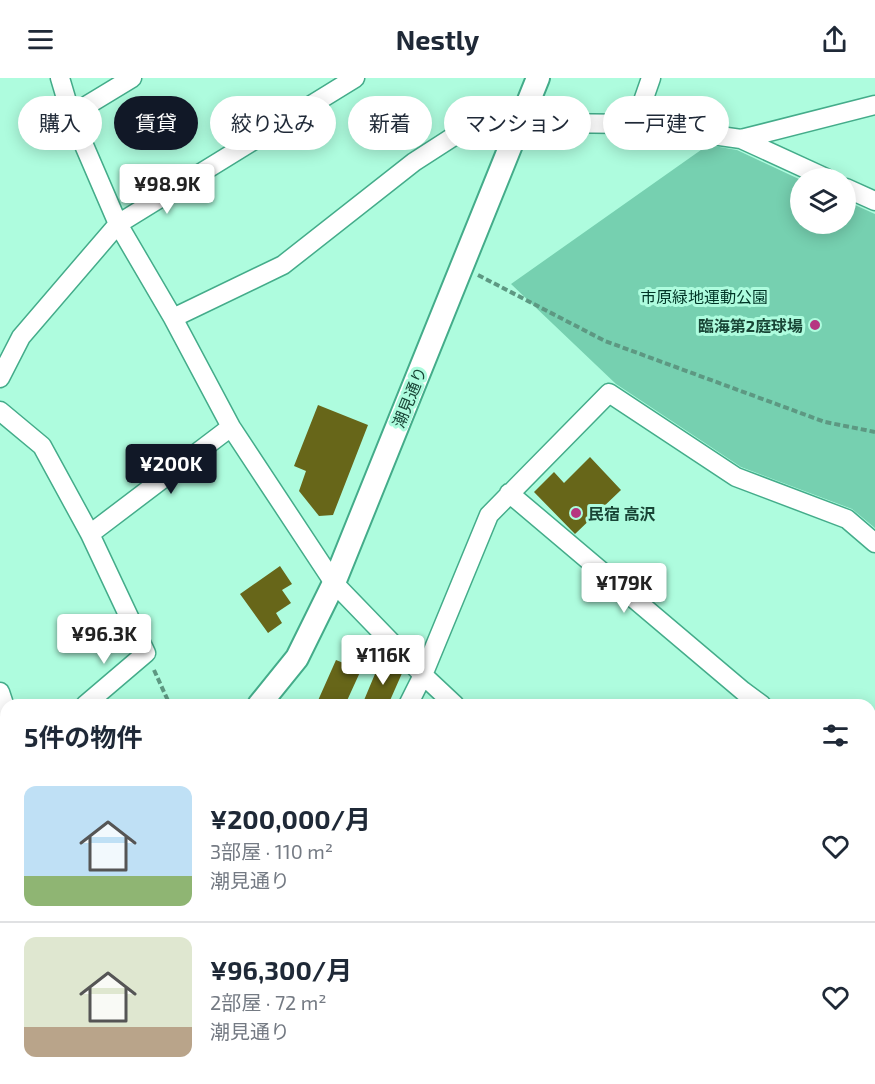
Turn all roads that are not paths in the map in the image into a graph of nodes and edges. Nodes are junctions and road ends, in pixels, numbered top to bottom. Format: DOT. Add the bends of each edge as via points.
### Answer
graph roads {
  1 [pos="60,78"];
  2 [pos="132,78"];
  3 [pos="355,78"];
  4 [pos="538,78"];
  5 [pos="651,78"];
  6 [pos="65,96"];
  7 [pos="102,96"];
  8 [pos="530,96"];
  9 [pos="645,96"];
  10 [pos="875,105"];
  11 [pos="729,137"];
  12 [pos="741,139"];
  13 [pos="444,143"];
  14 [pos="85,150"];
  15 [pos="508,150"];
  16 [pos="804,168"];
  17 [pos="856,192"];
  18 [pos="875,201"];
  19 [pos="118,224"];
  20 [pos="173,318"];
  21 [pos="0,378"];
  22 [pos="0,411"];
  23 [pos="231,427"];
  24 [pos="509,493"];
  25 [pos="90,534"];
  26 [pos="875,543"];
  27 [pos="334,583"];
  28 [pos="423,675"];
  29 [pos="738,698"];
  30 [pos="92,699"];
  31 [pos="264,699"];
  32 [pos="411,699"];
  33 [pos="449,699"];
  1 -- 6 [label="street"];
  2 -- 7 [label="street"];
  3 -- 19 [label="street"];
  4 -- 8 [label="street, 潮見通り"];
  5 -- 9 [label="street"];
  10 -- 12 [label="street"];
  11 -- 12 [label="street"];
  12 -- 16 [label="street"];
  13 -- 20 [label="street" via="283,265"];
  14 -- 19 [label="street"];
  15 -- 27 [label="street, 潮見通り"];
  17 -- 18 [label="street"];
  19 -- 20 [label="street"];
  19 -- 21 [label="street" via="21,338"];
  20 -- 23 [label="street"];
  22 -- 25 [label="street" via="42,446"];
  23 -- 25 [label="street"];
  23 -- 27 [label="street"];
  24 -- 26 [label="street" via="609,393 736,477 847,519"];
  24 -- 28 [label="street" via="489,515"];
  24 -- 29 [label="street"];
  25 -- 30 [label="street" via="146,653"];
  27 -- 28 [label="street"];
  27 -- 31 [label="street, 潮見通り" via="297,658"];
  28 -- 32 [label="street"];
  28 -- 33 [label="street"];
}
